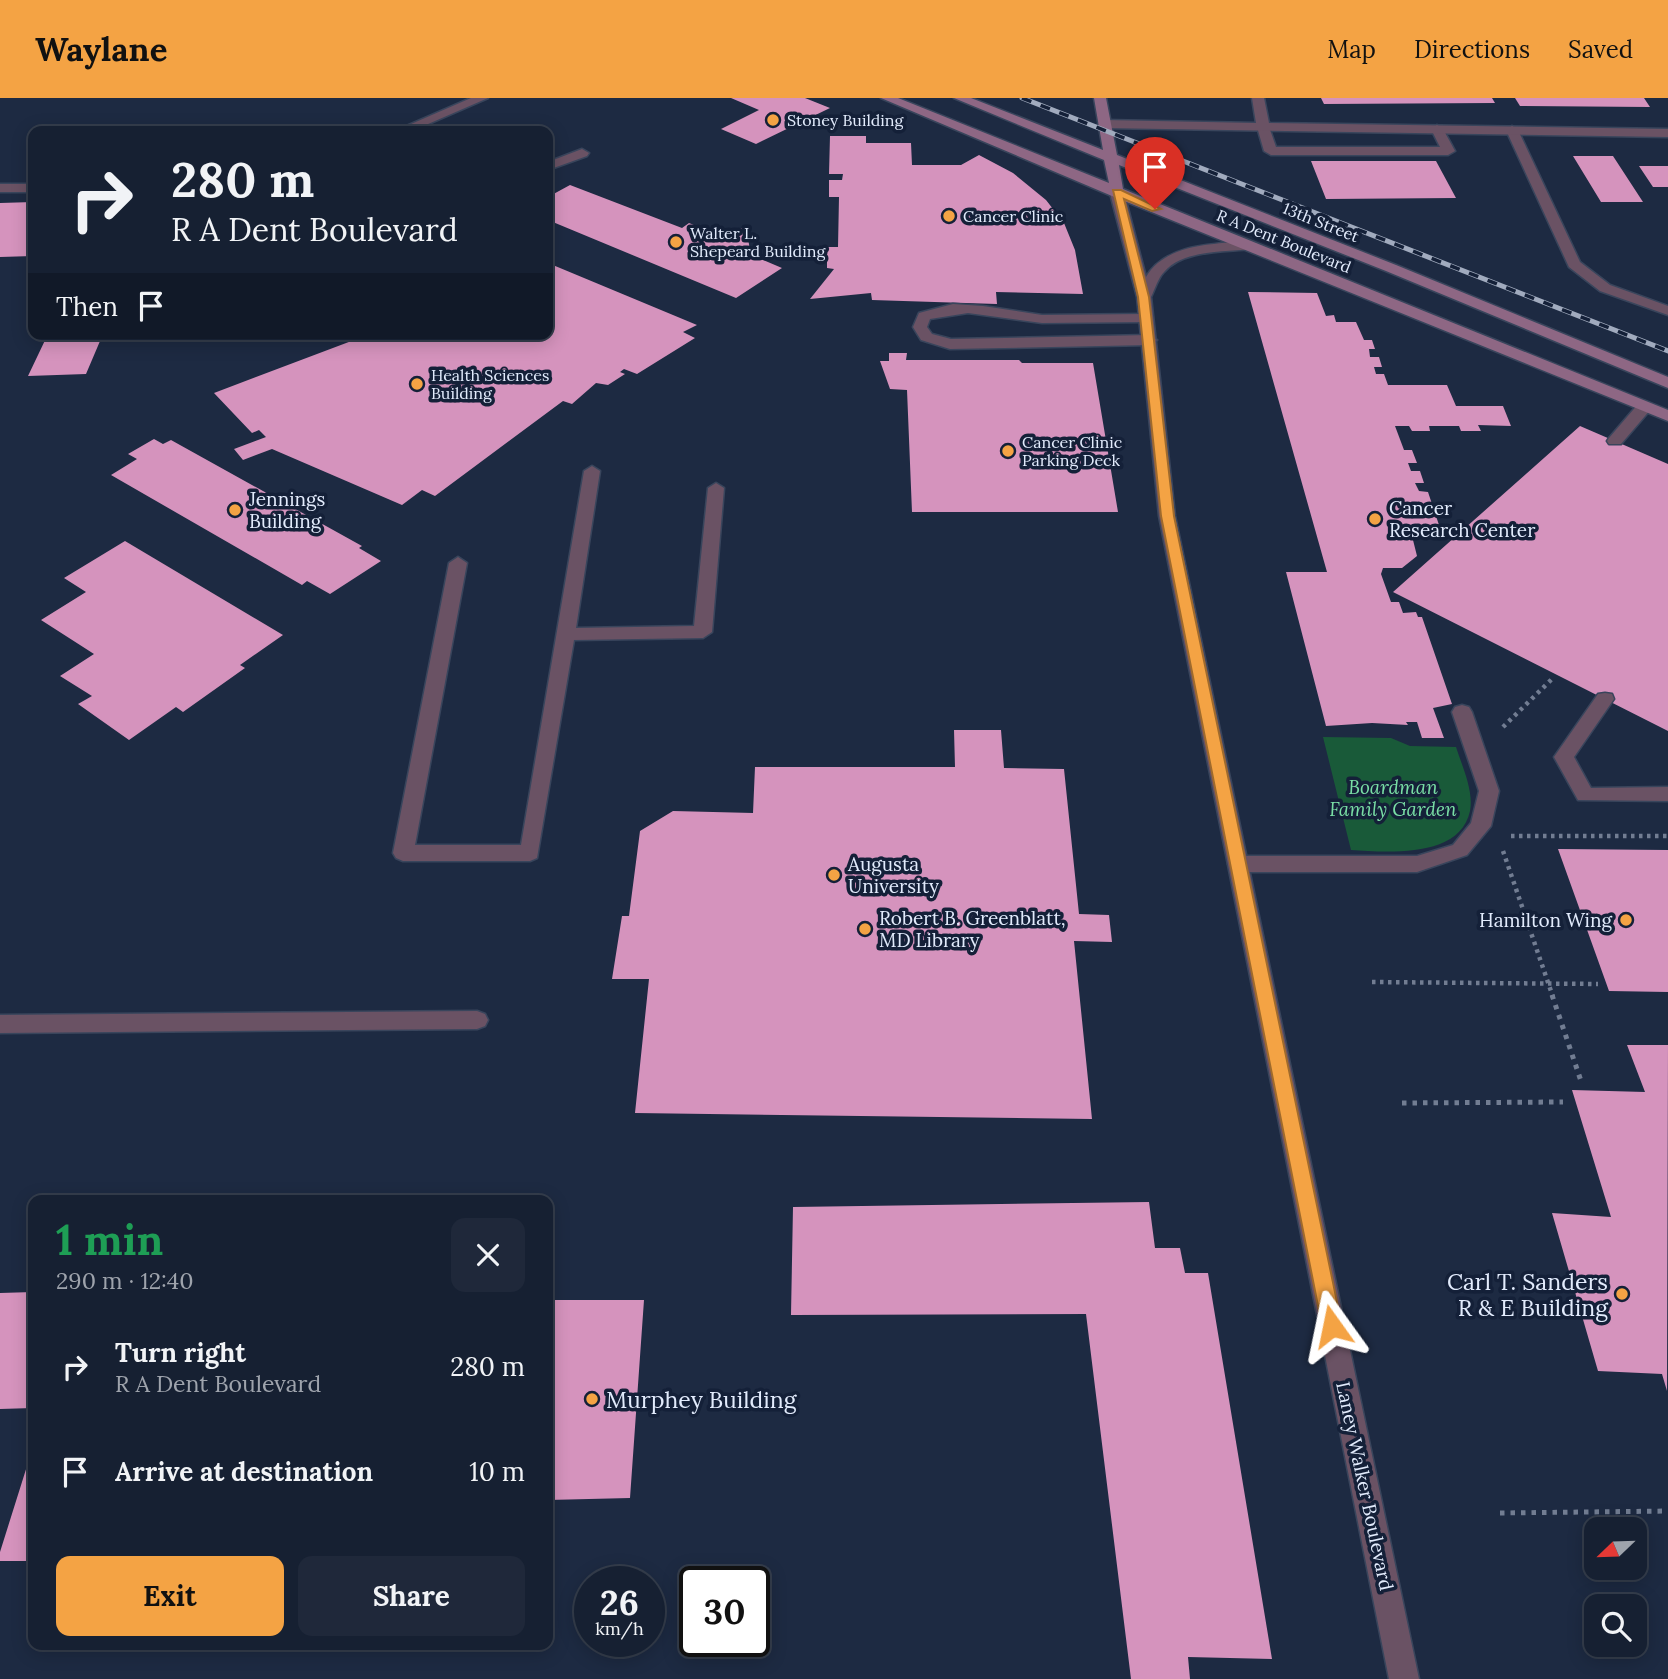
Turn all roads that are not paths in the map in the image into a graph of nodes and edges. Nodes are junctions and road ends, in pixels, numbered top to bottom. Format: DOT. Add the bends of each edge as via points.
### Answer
graph roads {
  1 [pos="482,98"];
  2 [pos="887,98"];
  3 [pos="960,98"];
  4 [pos="1100,98"];
  5 [pos="1258,98"];
  6 [pos="1104,124"];
  7 [pos="413,126"];
  8 [pos="1263,127"];
  9 [pos="1437,130"];
  10 [pos="1512,130"];
  11 [pos="1668,132"];
  12 [pos="582,153"];
  13 [pos="1111,159"];
  14 [pos="553,164"];
  15 [pos="0,188"];
  16 [pos="28,188"];
  17 [pos="1117,193"];
  18 [pos="1250,245"];
  19 [pos="1644,302"];
  20 [pos="1668,302"];
  21 [pos="1668,311"];
  22 [pos="1146,318"];
  23 [pos="1041,319"];
  24 [pos="1042,341"];
  25 [pos="1668,383"];
  26 [pos="1645,406"];
  27 [pos="1668,416"];
  28 [pos="1615,441"];
  29 [pos="592,471"];
  30 [pos="716,488"];
  31 [pos="458,563"];
  32 [pos="566,634"];
  33 [pos="1605,699"];
  34 [pos="1462,712"];
  35 [pos="1668,794"];
  36 [pos="1238,864"];
  37 [pos="477,1020"];
  38 [pos="0,1024"];
  39 [pos="1404,1679"];
  1 -- 7 [label="street"];
  2 -- 17 [label="main road, R A Dent Boulevard"];
  3 -- 13 [label="main road, 13th Street"];
  4 -- 6 [label="main road, Laney Walker Boulevard"];
  5 -- 8 [label="street"];
  6 -- 8 [label="street"];
  6 -- 13 [label="main road, Laney Walker Boulevard"];
  8 -- 9 [label="street"];
  8 -- 9 [label="street" via="1271,151 1448,151"];
  9 -- 10 [label="street"];
  10 -- 11 [label="street"];
  10 -- 19 [label="street" via="1574,264 1605,288"];
  12 -- 14 [label="street"];
  13 -- 17 [label="main road, Laney Walker Boulevard"];
  13 -- 25 [label="main road, 13th Street"];
  15 -- 16 [label="street"];
  17 -- 18 [label="main road, R A Dent Boulevard"];
  17 -- 22 [label="street, Laney Walker Boulevard"];
  18 -- 22 [label="street" via="1203,251 1159,268"];
  18 -- 26 [label="main road, R A Dent Boulevard"];
  19 -- 20 [label="street"];
  19 -- 21 [label="street"];
  22 -- 23 [label="street"];
  22 -- 24 [label="street"];
  22 -- 36 [label="street, Laney Walker Boulevard" via="1167,516"];
  23 -- 24 [label="street"];
  23 -- 24 [label="street" via="993,310 947,309 925,316 920,327 926,337 950,344"];
  26 -- 27 [label="main road, R A Dent Boulevard"];
  26 -- 28 [label="street"];
  29 -- 32 [label="street"];
  30 -- 32 [label="street" via="702,632"];
  31 -- 32 [label="street" via="403,853 530,853"];
  33 -- 35 [label="street" via="1564,757 1585,795"];
  34 -- 36 [label="street" via="1489,791 1481,826 1460,850 1417,864"];
  36 -- 39 [label="street, Laney Walker Boulevard"];
  37 -- 38 [label="street"];
}
